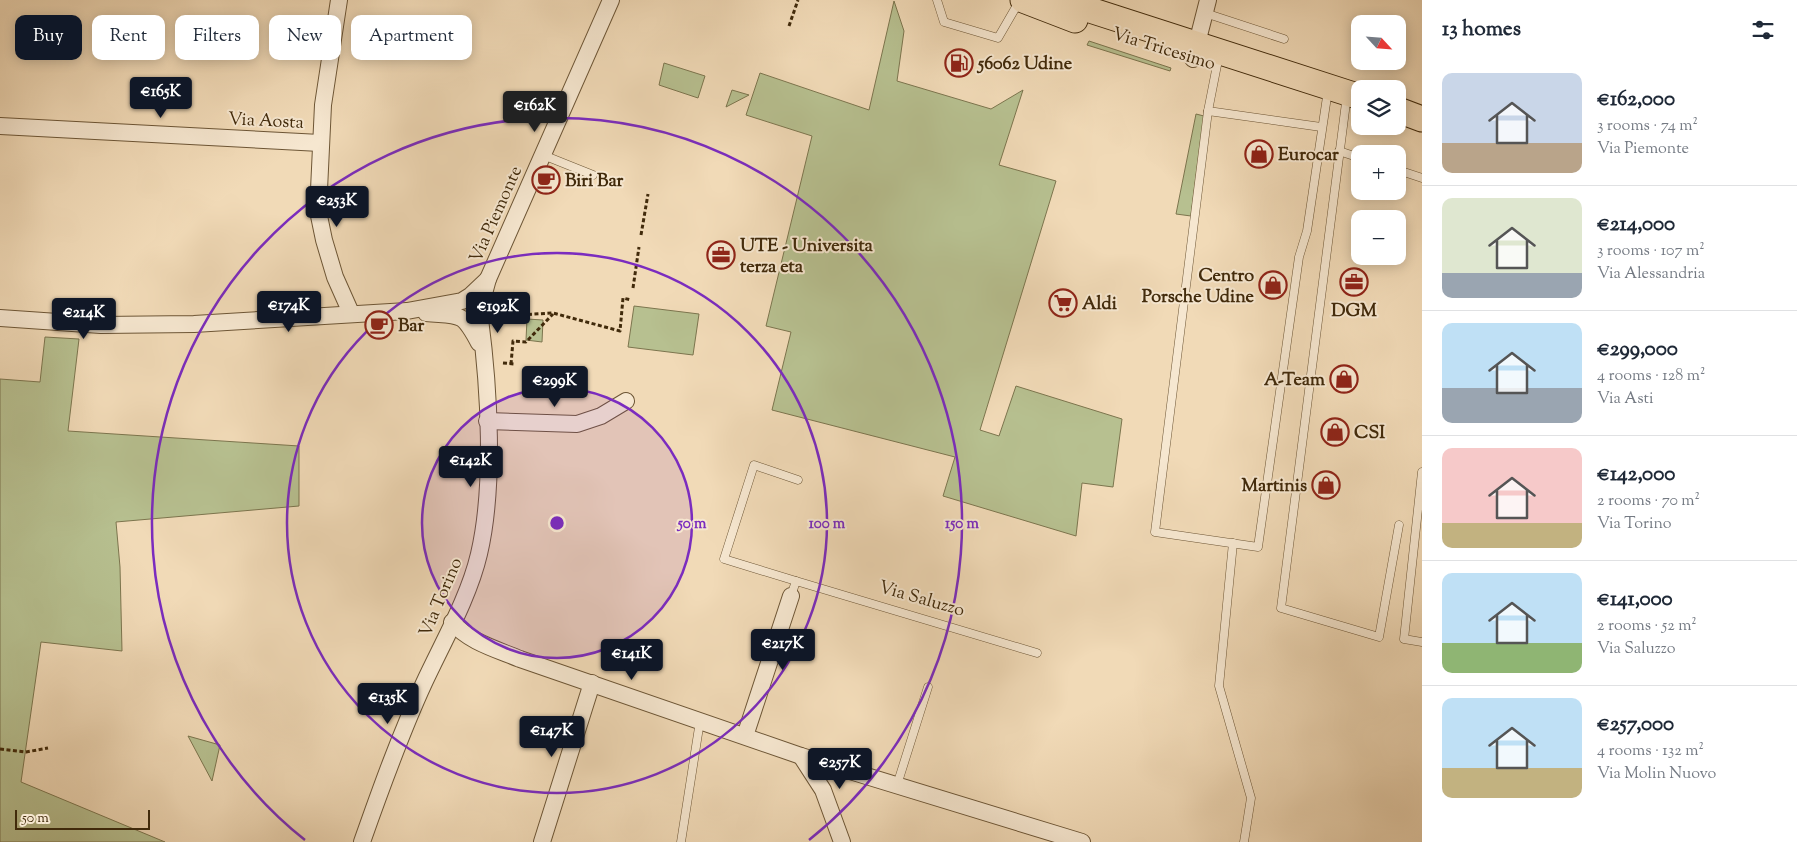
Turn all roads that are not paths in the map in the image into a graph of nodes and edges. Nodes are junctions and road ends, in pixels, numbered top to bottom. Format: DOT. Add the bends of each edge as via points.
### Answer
graph roads {
  1 [pos="339,0"];
  2 [pos="611,0"];
  3 [pos="938,0"];
  4 [pos="1021,0"];
  5 [pos="1059,0"];
  6 [pos="1206,7"];
  7 [pos="1284,39"];
  8 [pos="1195,51"];
  9 [pos="1219,58"];
  10 [pos="1336,89"];
  11 [pos="1208,111"];
  12 [pos="1406,113"];
  13 [pos="1422,118"];
  14 [pos="0,126"];
  15 [pos="1321,128"];
  16 [pos="320,143"];
  17 [pos="1339,151"];
  18 [pos="543,155"];
  19 [pos="1351,155"];
  20 [pos="1406,173"];
  21 [pos="593,175"];
  22 [pos="1422,178"];
  23 [pos="470,309"];
  24 [pos="351,313"];
  25 [pos="0,318"];
  26 [pos="626,401"];
  27 [pos="487,422"];
  28 [pos="1422,472"];
  29 [pos="798,480"];
  30 [pos="1421,484"];
  31 [pos="1399,525"];
  32 [pos="1233,544"];
  33 [pos="794,589"];
  34 [pos="452,622"];
  35 [pos="1422,642"];
  36 [pos="1037,652"];
  37 [pos="592,683"];
  38 [pos="928,687"];
  39 [pos="700,721"];
  40 [pos="745,736"];
  41 [pos="801,756"];
  42 [pos="897,785"];
  43 [pos="362,842"];
  44 [pos="542,842"];
  45 [pos="681,842"];
  46 [pos="842,842"];
  47 [pos="1082,842"];
  48 [pos="1244,842"];
  1 -- 16 [label="street"];
  2 -- 18 [label="street, Via Piemonte"];
  3 -- 4 [label="lane" via="944,22 998,38"];
  4 -- 8 [label="main road, Via Tricesimo" via="1050,12"];
  5 -- 8 [label="main road, Via Tricesimo"];
  6 -- 7 [label="lane"];
  6 -- 8 [label="street"];
  8 -- 9 [label="main road, Via Tricesimo"];
  9 -- 10 [label="main road, Via Tricesimo"];
  9 -- 11 [label="lane"];
  10 -- 15 [label="lane"];
  10 -- 17 [label="lane"];
  11 -- 15 [label="lane"];
  11 -- 32 [label="lane" via="1155,532"];
  12 -- 13 [label="main road"];
  14 -- 16 [label="street, Via Aosta"];
  15 -- 32 [label="lane" via="1307,231 1299,257 1258,547"];
  16 -- 24 [label="street" via="318,211 335,277"];
  17 -- 19 [label="lane"];
  17 -- 31 [label="lane" via="1280,608 1379,638"];
  18 -- 21 [label="lane"];
  18 -- 23 [label="street, Via Piemonte" via="488,279"];
  20 -- 22 [label="lane"];
  23 -- 24 [label="street"];
  23 -- 27 [label="street, Via Torino" via="484,354"];
  24 -- 25 [label="street" via="141,326"];
  26 -- 27 [label="street" via="601,416 577,424"];
  27 -- 34 [label="street, Via Torino" via="487,495 480,552"];
  28 -- 30 [label="lane"];
  29 -- 33 [label="lane, Via Saluzzo" via="754,465 724,559"];
  30 -- 35 [label="lane" via="1404,639"];
  32 -- 48 [label="lane" via="1220,686 1251,798"];
  33 -- 36 [label="lane, Via Saluzzo"];
  33 -- 40 [label="street"];
  34 -- 37 [label="street" via="461,632 484,645"];
  34 -- 43 [label="street, Via Torino" via="404,726"];
  37 -- 39 [label="street"];
  37 -- 44 [label="street"];
  38 -- 42 [label="lane"];
  39 -- 40 [label="street"];
  39 -- 45 [label="lane"];
  40 -- 41 [label="street"];
  41 -- 42 [label="street"];
  41 -- 46 [label="street" via="823,790"];
  42 -- 47 [label="street"];
}
